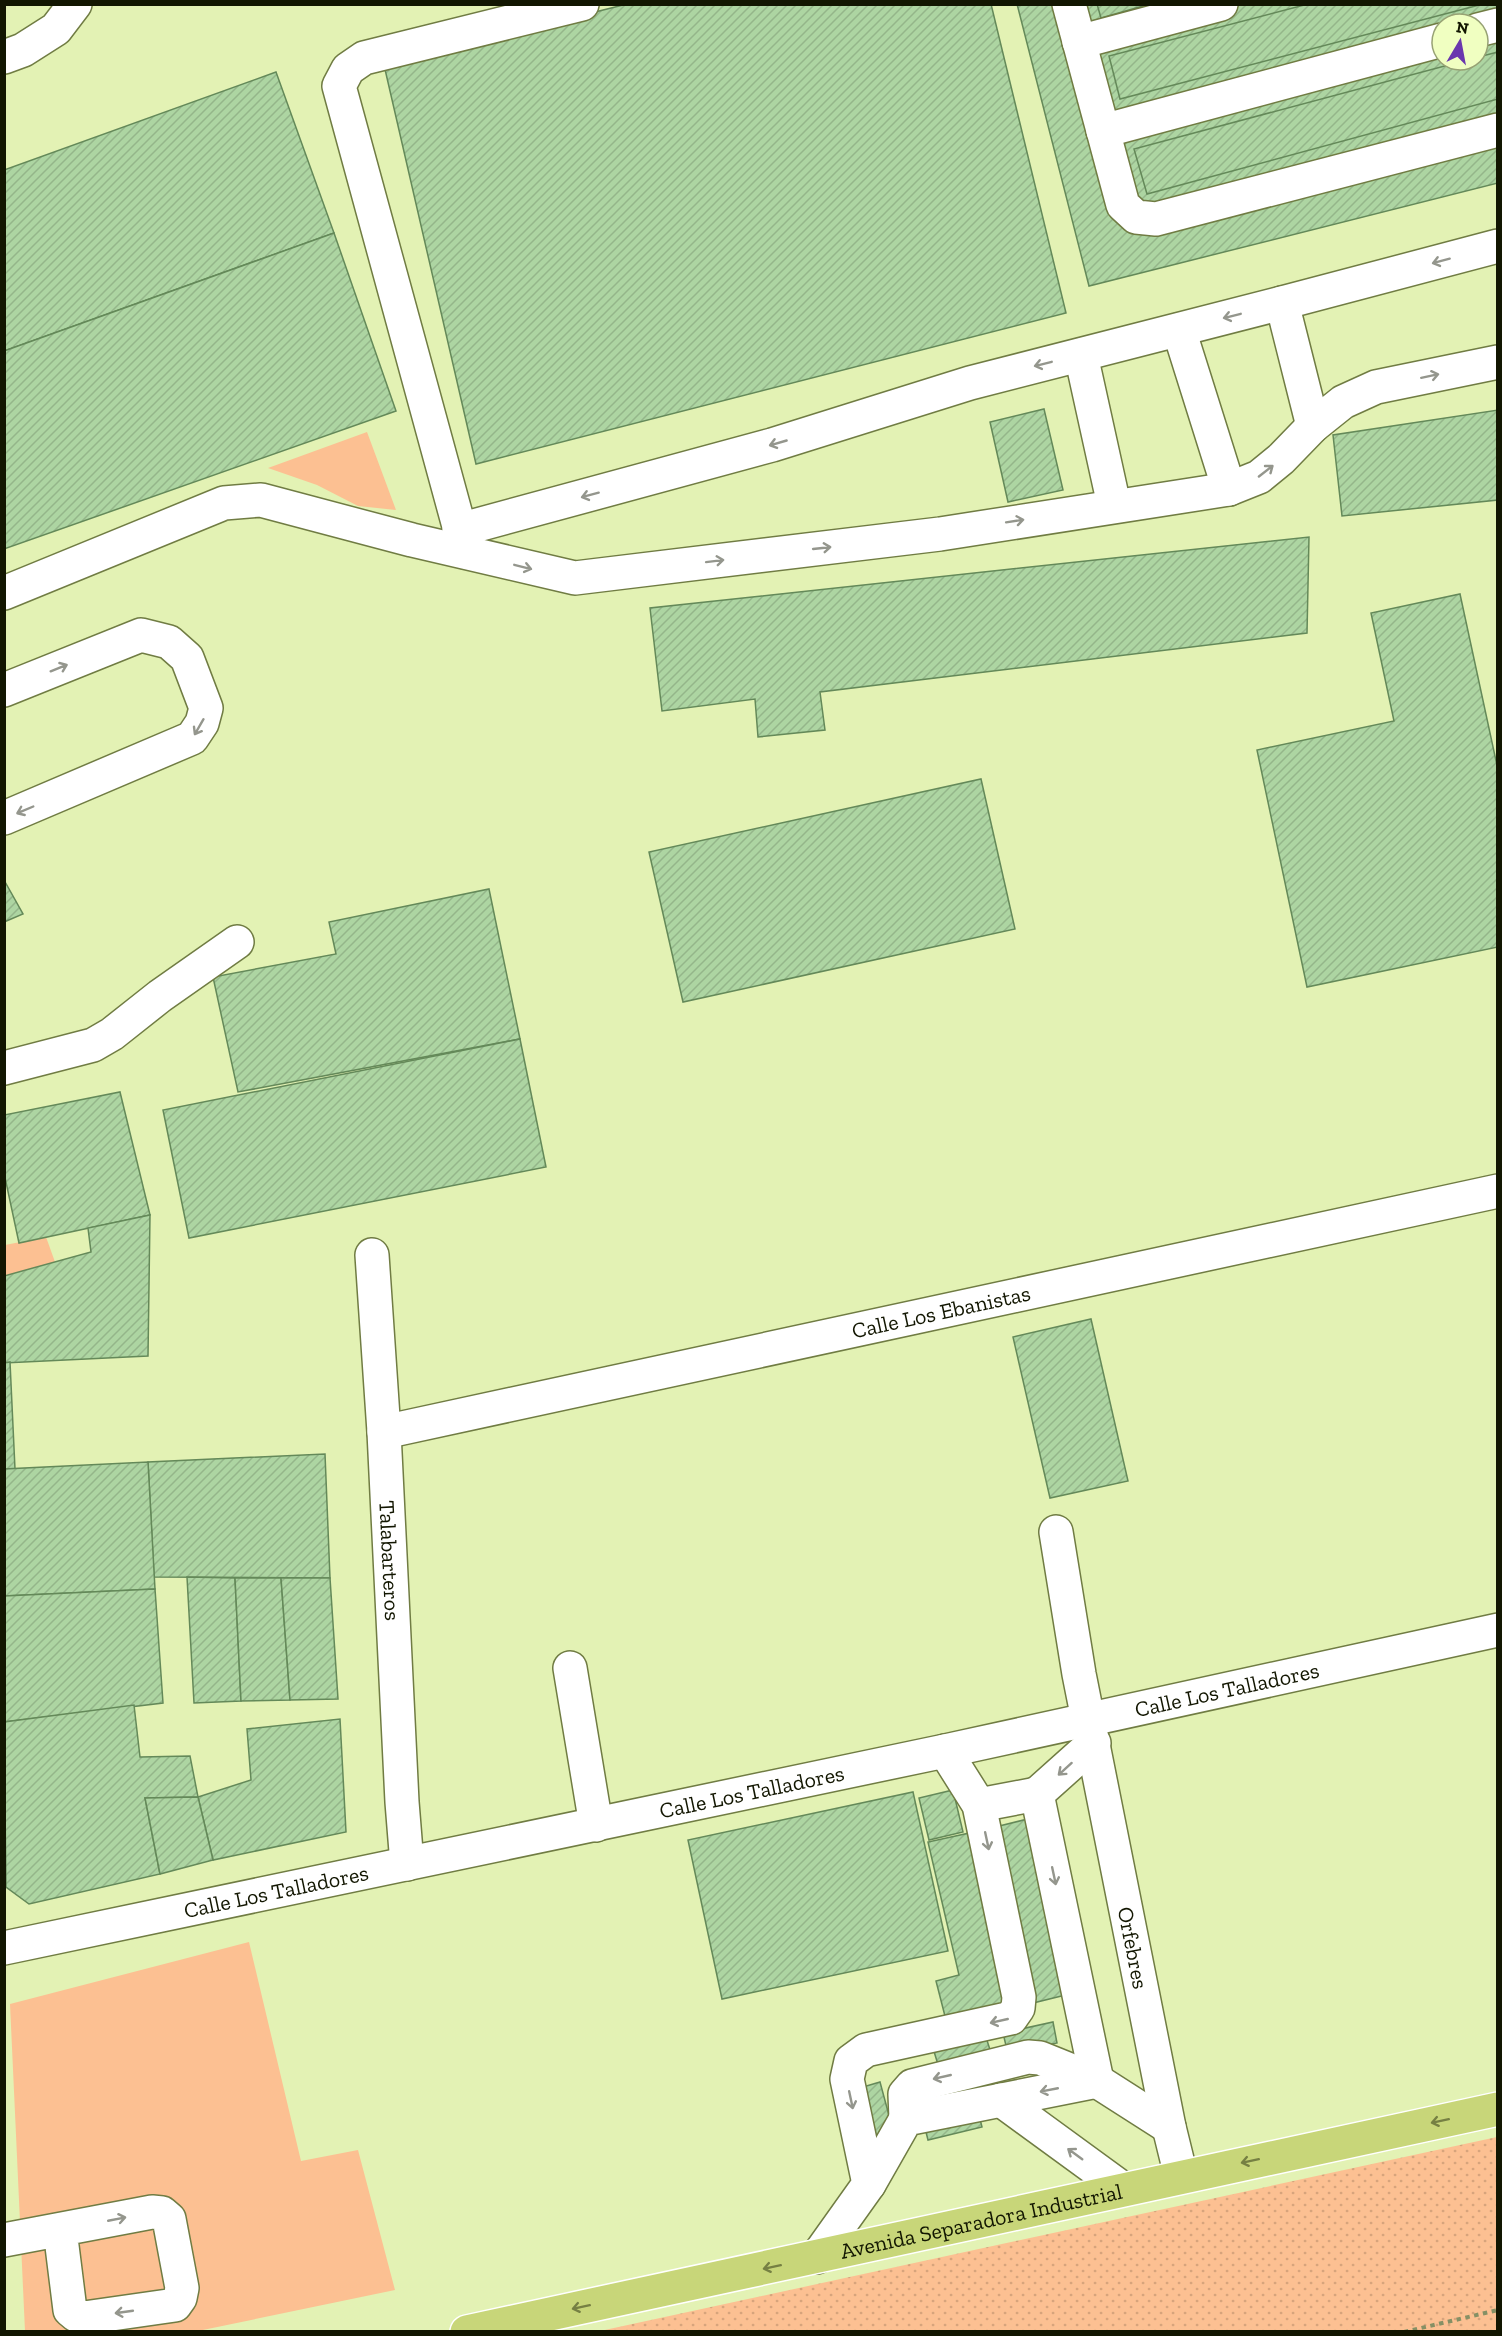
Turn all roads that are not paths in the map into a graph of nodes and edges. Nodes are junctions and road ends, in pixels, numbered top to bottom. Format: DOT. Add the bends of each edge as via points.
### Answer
graph roads {
  1 [pos="75,4"];
  2 [pos="582,4"];
  3 [pos="1070,4"];
  4 [pos="1221,4"];
  5 [pos="1079,42"];
  6 [pos="1430,43"];
  7 [pos="4,57"];
  8 [pos="1497,130"];
  9 [pos="1103,131"];
  10 [pos="1497,246"];
  11 [pos="1282,303"];
  12 [pos="1179,330"];
  13 [pos="1080,355"];
  14 [pos="1497,362"];
  15 [pos="1312,426"];
  16 [pos="1229,489"];
  17 [pos="1114,505"];
  18 [pos="462,541"];
  19 [pos="4,593"];
  20 [pos="4,690"];
  21 [pos="4,818"];
  22 [pos="237,942"];
  23 [pos="4,1068"];
  24 [pos="1497,1191"];
  25 [pos="372,1256"];
  26 [pos="384,1432"];
  27 [pos="1056,1532"];
  28 [pos="1497,1630"];
  29 [pos="570,1668"];
  30 [pos="1091,1731"];
  31 [pos="945,1751"];
  32 [pos="1037,1794"];
  33 [pos="979,1805"];
  34 [pos="596,1825"];
  35 [pos="407,1864"];
  36 [pos="4,1948"];
  37 [pos="1097,2081"];
  38 [pos="1001,2100"];
  39 [pos="1497,2109"];
  40 [pos="906,2119"];
  41 [pos="1169,2127"];
  42 [pos="1181,2176"];
  43 [pos="869,2184"];
  44 [pos="1122,2189"];
  45 [pos="60,2230"];
  46 [pos="4,2240"];
  47 [pos="817,2257"];
  48 [pos="467,2331"];
  1 -- 7 [label="street" via="56,29"];
  2 -- 18 [label="street" via="364,58 348,69 339,87"];
  3 -- 5 [label="street"];
  4 -- 5 [label="street"];
  5 -- 9 [label="street"];
  6 -- 9 [label="street"];
  8 -- 9 [label="street" via="1156,219 1136,217 1123,205"];
  10 -- 11 [label="street, one-way"];
  11 -- 12 [label="street, one-way"];
  11 -- 15 [label="street"];
  12 -- 13 [label="street"];
  12 -- 16 [label="street"];
  13 -- 17 [label="street"];
  13 -- 18 [label="street, one-way" via="970,383"];
  15 -- 14 [label="street, one-way" via="1343,402 1376,387"];
  16 -- 15 [label="street, one-way" via="1259,477"];
  16 -- 17 [label="street"];
  18 -- 17 [label="street, one-way" via="558,575 584,578 939,534"];
  18 -- 19 [label="street" via="261,500 224,504"];
  20 -- 21 [label="street, one-way" via="141,635 169,642 187,658 206,708 192,738"];
  22 -- 23 [label="street" via="93,1045"];
  24 -- 26 [label="street, Calle Los Ebanistas"];
  25 -- 26 [label="street, Talabarteros"];
  26 -- 35 [label="street, Talabarteros"];
  27 -- 30 [label="street, Orfebres"];
  28 -- 30 [label="street, Calle Los Talladores"];
  29 -- 34 [label="street"];
  30 -- 31 [label="street, Calle Los Talladores"];
  30 -- 32 [label="street, one-way"];
  30 -- 41 [label="street, Orfebres"];
  31 -- 33 [label="street"];
  31 -- 34 [label="street, Calle Los Talladores"];
  32 -- 33 [label="street"];
  32 -- 37 [label="street, one-way"];
  33 -- 43 [label="street, one-way" via="1019,1996 1018,2008 1011,2018 866,2050 851,2061 847,2079"];
  34 -- 35 [label="street, Calle Los Talladores"];
  35 -- 36 [label="street, Calle Los Talladores"];
  37 -- 38 [label="street, one-way"];
  37 -- 40 [label="street, one-way" via="1050,2061 1028,2057 912,2086 905,2094"];
  37 -- 41 [label="street"];
  38 -- 40 [label="street"];
  44 -- 38 [label="street, one-way"];
  39 -- 42 [label="main road, Avenida Separadora Industrial, one-way"];
  40 -- 43 [label="street"];
  41 -- 42 [label="street, Orfebres"];
  42 -- 44 [label="main road, Avenida Separadora Industrial"];
  43 -- 47 [label="street"];
  44 -- 47 [label="main road, Avenida Separadora Industrial"];
  45 -- 46 [label="street"];
  47 -- 48 [label="main road, Avenida Separadora Industrial, one-way"];
}
